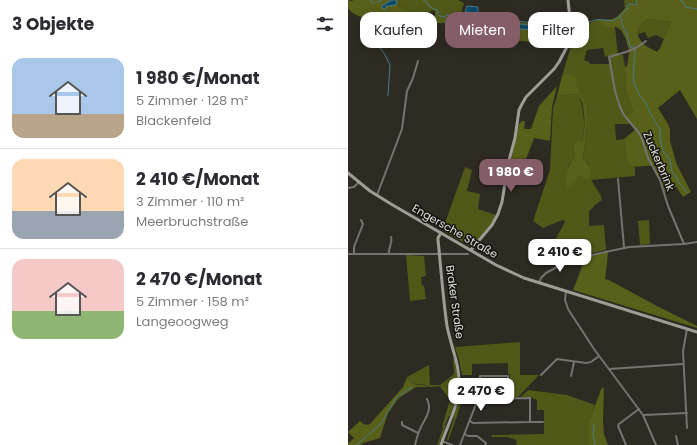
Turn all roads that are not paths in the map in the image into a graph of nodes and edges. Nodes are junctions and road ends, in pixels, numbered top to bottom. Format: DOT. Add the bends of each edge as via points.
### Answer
graph roads {
  1 [pos="568,0"];
  2 [pos="646,41"];
  3 [pos="418,61"];
  4 [pos="348,173"];
  5 [pos="618,179"];
  6 [pos="359,182"];
  7 [pos="348,188"];
  8 [pos="377,195"];
  9 [pos="362,220"];
  10 [pos="441,233"];
  11 [pos="391,237"];
  12 [pos="697,242"];
  13 [pos="684,244"];
  14 [pos="624,248"];
  15 [pos="471,250"];
  16 [pos="348,254"];
  17 [pos="354,254"];
  18 [pos="389,254"];
  19 [pos="440,254"];
  20 [pos="468,254"];
  21 [pos="539,282"];
  22 [pos="566,291"];
  23 [pos="687,329"];
  24 [pos="697,332"];
  25 [pos="599,356"];
  26 [pos="574,362"];
  27 [pos="684,364"];
  28 [pos="609,369"];
  29 [pos="541,375"];
  30 [pos="571,376"];
  31 [pos="478,398"];
  32 [pos="427,399"];
  33 [pos="509,399"];
  34 [pos="639,409"];
  35 [pos="686,413"];
  36 [pos="644,415"];
  37 [pos="402,422"];
  38 [pos="470,422"];
  39 [pos="530,422"];
  40 [pos="543,422"];
  41 [pos="687,428"];
  42 [pos="418,433"];
  43 [pos="465,434"];
  44 [pos="676,436"];
  45 [pos="441,443"];
  46 [pos="415,445"];
  47 [pos="452,445"];
  48 [pos="460,445"];
  49 [pos="485,445"];
  50 [pos="626,445"];
  51 [pos="656,445"];
  52 [pos="678,445"];
  1 -- 15 [label="main road" via="570,41 554,69 522,104 496,220"];
  2 -- 13 [label="street, Zuckerbrink" via="636,48 609,58 615,91 622,112 639,133"];
  3 -- 8 [label="street" via="407,91 402,129"];
  4 -- 6 [label="main road, Engersche Straße"];
  5 -- 14 [label="street"];
  6 -- 7 [label="street"];
  6 -- 8 [label="main road, Engersche Straße"];
  8 -- 10 [label="main road, Engersche Straße"];
  9 -- 17 [label="street"];
  10 -- 15 [label="main road, Engersche Straße"];
  10 -- 19 [label="main road, Braker Straße" via="438,239"];
  11 -- 18 [label="street"];
  12 -- 13 [label="street"];
  13 -- 14 [label="street"];
  14 -- 21 [label="street" via="576,258 546,273"];
  15 -- 21 [label="main road, Engersche Straße" via="509,272"];
  16 -- 17 [label="street"];
  17 -- 18 [label="street"];
  18 -- 19 [label="street"];
  19 -- 20 [label="street, Braker Straße"];
  19 -- 45 [label="main road, Braker Straße" via="448,328 459,379 456,404"];
  21 -- 22 [label="main road, Engersche Straße"];
  22 -- 23 [label="main road, Engersche Straße"];
  22 -- 25 [label="street" via="567,306"];
  23 -- 24 [label="main road, Engersche Straße"];
  23 -- 27 [label="street" via="683,351"];
  25 -- 26 [label="street" via="586,364"];
  25 -- 28 [label="street"];
  26 -- 29 [label="street" via="557,359"];
  26 -- 30 [label="street"];
  27 -- 28 [label="street"];
  27 -- 35 [label="street"];
  28 -- 34 [label="street"];
  31 -- 33 [label="street"];
  31 -- 33 [label="street" via="480,376 507,375"];
  31 -- 38 [label="street"];
  32 -- 42 [label="street" via="429,412"];
  33 -- 39 [label="street" via="530,398"];
  34 -- 36 [label="street"];
  34 -- 50 [label="street" via="619,424"];
  35 -- 36 [label="street"];
  35 -- 41 [label="street"];
  36 -- 51 [label="street"];
  37 -- 42 [label="street" via="402,425"];
  38 -- 39 [label="street"];
  38 -- 43 [label="street"];
  39 -- 40 [label="street"];
  42 -- 46 [label="street"];
  43 -- 48 [label="street"];
  43 -- 49 [label="street" via="477,436 486,443"];
  44 -- 52 [label="street"];
  45 -- 47 [label="street"];
}
